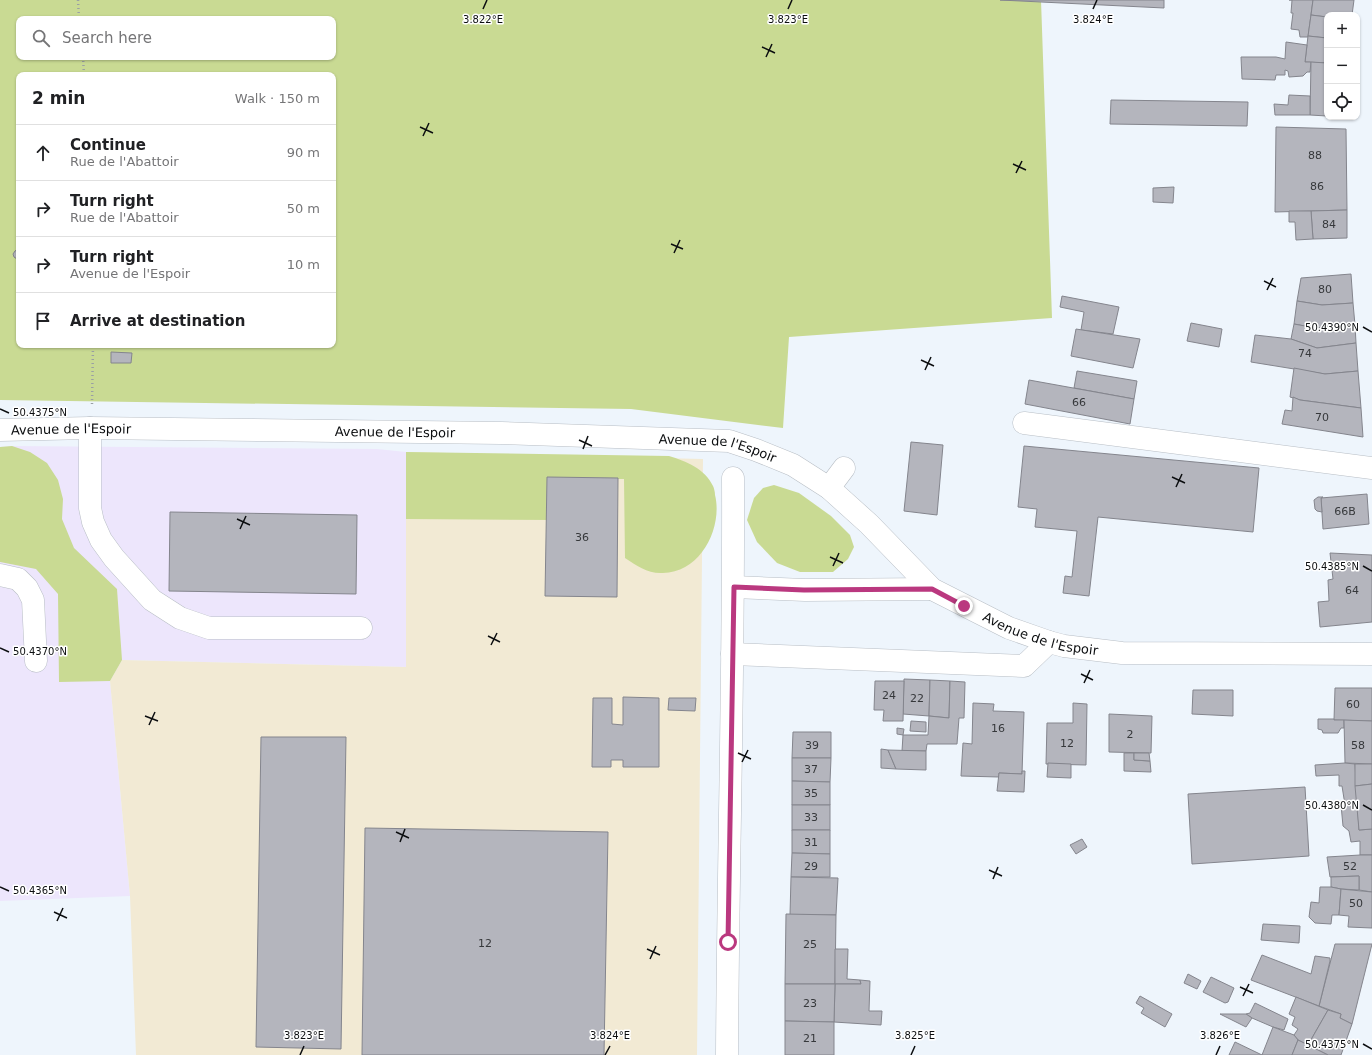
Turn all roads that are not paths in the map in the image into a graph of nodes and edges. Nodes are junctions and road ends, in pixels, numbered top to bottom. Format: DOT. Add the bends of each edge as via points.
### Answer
graph roads {
  1 [pos="1024,423"];
  2 [pos="90,428"];
  3 [pos="0,430"];
  4 [pos="844,468"];
  5 [pos="1372,468"];
  6 [pos="733,478"];
  7 [pos="829,488"];
  8 [pos="0,575"];
  9 [pos="734,587"];
  10 [pos="932,589"];
  11 [pos="361,628"];
  12 [pos="1049,642"];
  13 [pos="732,654"];
  14 [pos="1372,654"];
  15 [pos="36,661"];
  16 [pos="727,1055"];
  1 -- 5 [label="street"];
  2 -- 3 [label="street, Avenue de l'Espoir"];
  2 -- 7 [label="street, Avenue de l'Espoir" via="501,433 728,441 793,465"];
  2 -- 11 [label="street" via="90,508 93,522 101,540 114,558 152,600 180,618 209,628"];
  4 -- 7 [label="street"];
  6 -- 9 [label="street"];
  7 -- 10 [label="street, Avenue de l'Espoir" via="869,524"];
  8 -- 15 [label="street" via="18,579 27,588 33,600"];
  9 -- 10 [label="street" via="804,590"];
  9 -- 13 [label="street"];
  10 -- 12 [label="street, Avenue de l'Espoir" via="1009,628"];
  12 -- 13 [label="street" via="1024,666"];
  12 -- 14 [label="street, Avenue de l'Espoir" via="1122,653"];
  13 -- 16 [label="street"];
}
